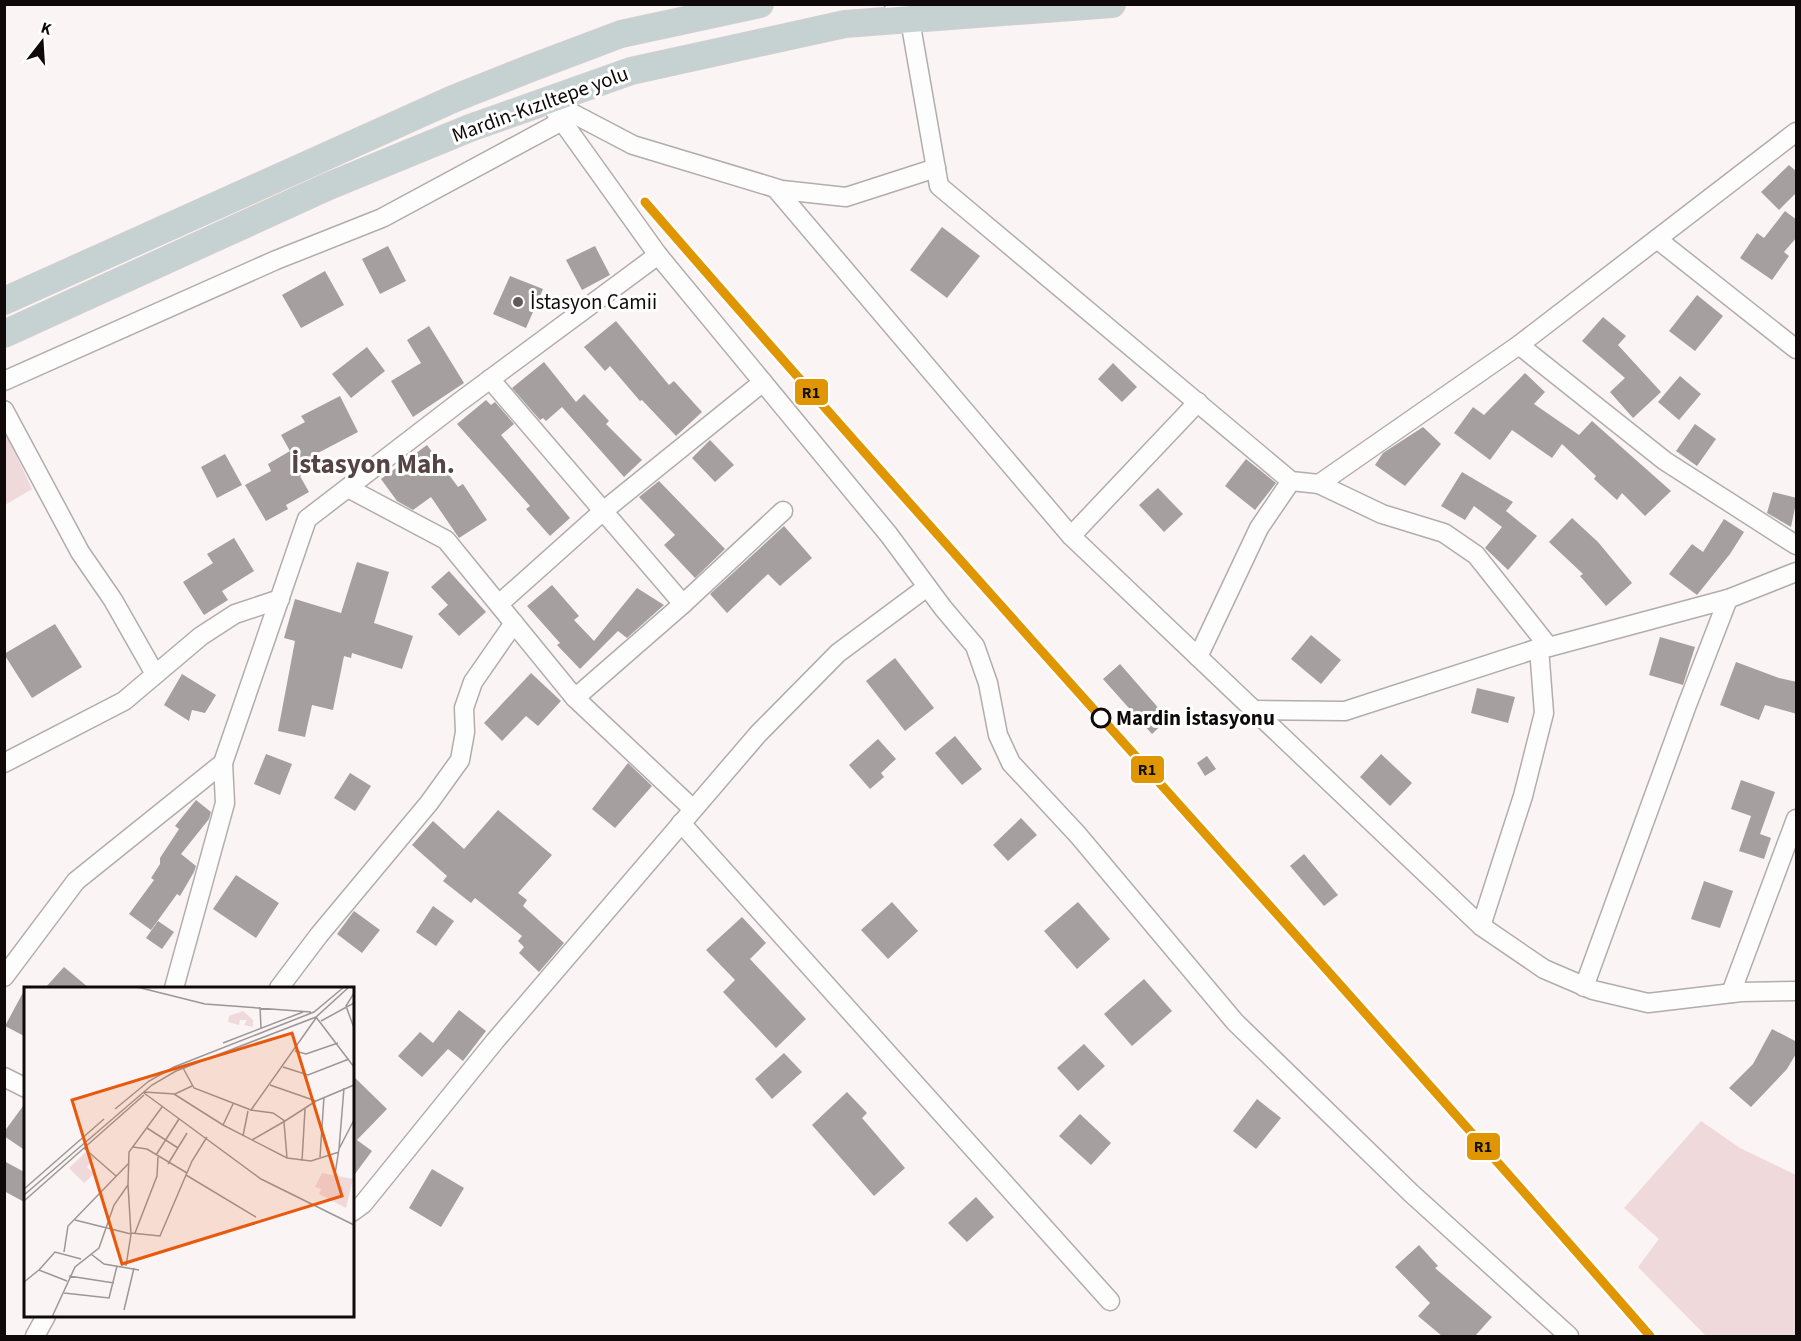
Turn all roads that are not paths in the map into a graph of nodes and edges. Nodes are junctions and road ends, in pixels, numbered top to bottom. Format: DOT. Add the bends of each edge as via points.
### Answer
graph roads {
  1 [pos="760,4"];
  2 [pos="1112,4"];
  3 [pos="902,12"];
  4 [pos="547,100"];
  5 [pos="562,121"];
  6 [pos="1792,142"];
  7 [pos="936,168"];
  8 [pos="776,189"];
  9 [pos="1657,239"];
  10 [pos="658,255"];
  11 [pos="4,301"];
  12 [pos="4,334"];
  13 [pos="1519,345"];
  14 [pos="1797,349"];
  15 [pos="490,379"];
  16 [pos="4,381"];
  17 [pos="763,382"];
  18 [pos="1198,402"];
  19 [pos="4,410"];
  20 [pos="1292,481"];
  21 [pos="1319,484"];
  22 [pos="348,488"];
  23 [pos="783,511"];
  24 [pos="602,512"];
  25 [pos="1071,536"];
  26 [pos="1797,545"];
  27 [pos="1797,572"];
  28 [pos="927,586"];
  29 [pos="1728,598"];
  30 [pos="280,600"];
  31 [pos="499,604"];
  32 [pos="683,604"];
  33 [pos="514,623"];
  34 [pos="1544,647"];
  35 [pos="1198,657"];
  36 [pos="155,674"];
  37 [pos="575,698"];
  38 [pos="1253,710"];
  39 [pos="4,763"];
  40 [pos="223,763"];
  41 [pos="693,808"];
  42 [pos="1797,819"];
  43 [pos="681,823"];
  44 [pos="1481,926"];
  45 [pos="4,977"];
  46 [pos="174,987"];
  47 [pos="280,987"];
  48 [pos="1584,987"];
  49 [pos="1797,991"];
  50 [pos="1731,993"];
  51 [pos="4,1077"];
  52 [pos="24,1087"];
  53 [pos="354,1211"];
  54 [pos="1110,1301"];
  55 [pos="45,1317"];
  56 [pos="35,1336"];
  57 [pos="1569,1336"];
  1 -- 11 [label="highway, Mardin-Kızıltepe yolu" via="621,34 531,68 453,99"];
  2 -- 3 [label="highway, Mardin-Kızıltepe yolu"];
  3 -- 4 [label="highway, Mardin-Kızıltepe yolu" via="631,71"];
  3 -- 7 [label="street"];
  4 -- 5 [label="street"];
  4 -- 8 [label="street" via="633,145"];
  4 -- 12 [label="highway, Mardin-Kızıltepe yolu" via="328,186"];
  5 -- 10 [label="street"];
  5 -- 16 [label="street" via="382,218 276,260"];
  6 -- 9 [label="street"];
  7 -- 8 [label="street" via="846,197"];
  7 -- 18 [label="street" via="939,186"];
  8 -- 25 [label="street"];
  9 -- 13 [label="street"];
  9 -- 14 [label="street"];
  10 -- 15 [label="street"];
  10 -- 17 [label="street"];
  13 -- 21 [label="street"];
  13 -- 26 [label="street" via="1665,461"];
  15 -- 22 [label="street"];
  15 -- 24 [label="street"];
  17 -- 24 [label="street"];
  17 -- 28 [label="street"];
  18 -- 20 [label="street"];
  18 -- 25 [label="street"];
  19 -- 36 [label="street" via="80,552"];
  20 -- 21 [label="street"];
  20 -- 35 [label="street" via="1259,528"];
  21 -- 34 [label="street" via="1382,514 1444,533 1476,555"];
  22 -- 30 [label="street" via="307,519"];
  22 -- 31 [label="street" via="446,540"];
  23 -- 32 [label="street"];
  24 -- 31 [label="street"];
  24 -- 32 [label="street"];
  25 -- 35 [label="street"];
  27 -- 29 [label="street"];
  28 -- 41 [label="street" via="838,653 758,734"];
  28 -- 57 [label="street" via="975,646 988,683 998,735 1011,763 1078,835 1234,1022 1411,1193"];
  29 -- 34 [label="street"];
  29 -- 48 [label="street"];
  30 -- 36 [label="street" via="236,614 201,636"];
  30 -- 40 [label="street"];
  31 -- 33 [label="street"];
  32 -- 37 [label="street"];
  33 -- 37 [label="street"];
  33 -- 47 [label="street" via="473,682 464,708 460,760"];
  34 -- 38 [label="street" via="1345,711"];
  34 -- 44 [label="street" via="1544,713 1523,796"];
  35 -- 38 [label="street"];
  36 -- 39 [label="street" via="124,700"];
  37 -- 41 [label="street"];
  38 -- 44 [label="street"];
  40 -- 45 [label="street" via="76,881"];
  40 -- 46 [label="street" via="225,803"];
  41 -- 43 [label="street"];
  42 -- 50 [label="street"];
  43 -- 53 [label="street"];
  43 -- 54 [label="street"];
  44 -- 48 [label="street" via="1544,969"];
  48 -- 50 [label="street" via="1648,1003"];
  49 -- 50 [label="street"];
  51 -- 52 [label="street"];
  55 -- 56 [label="street"];
}
